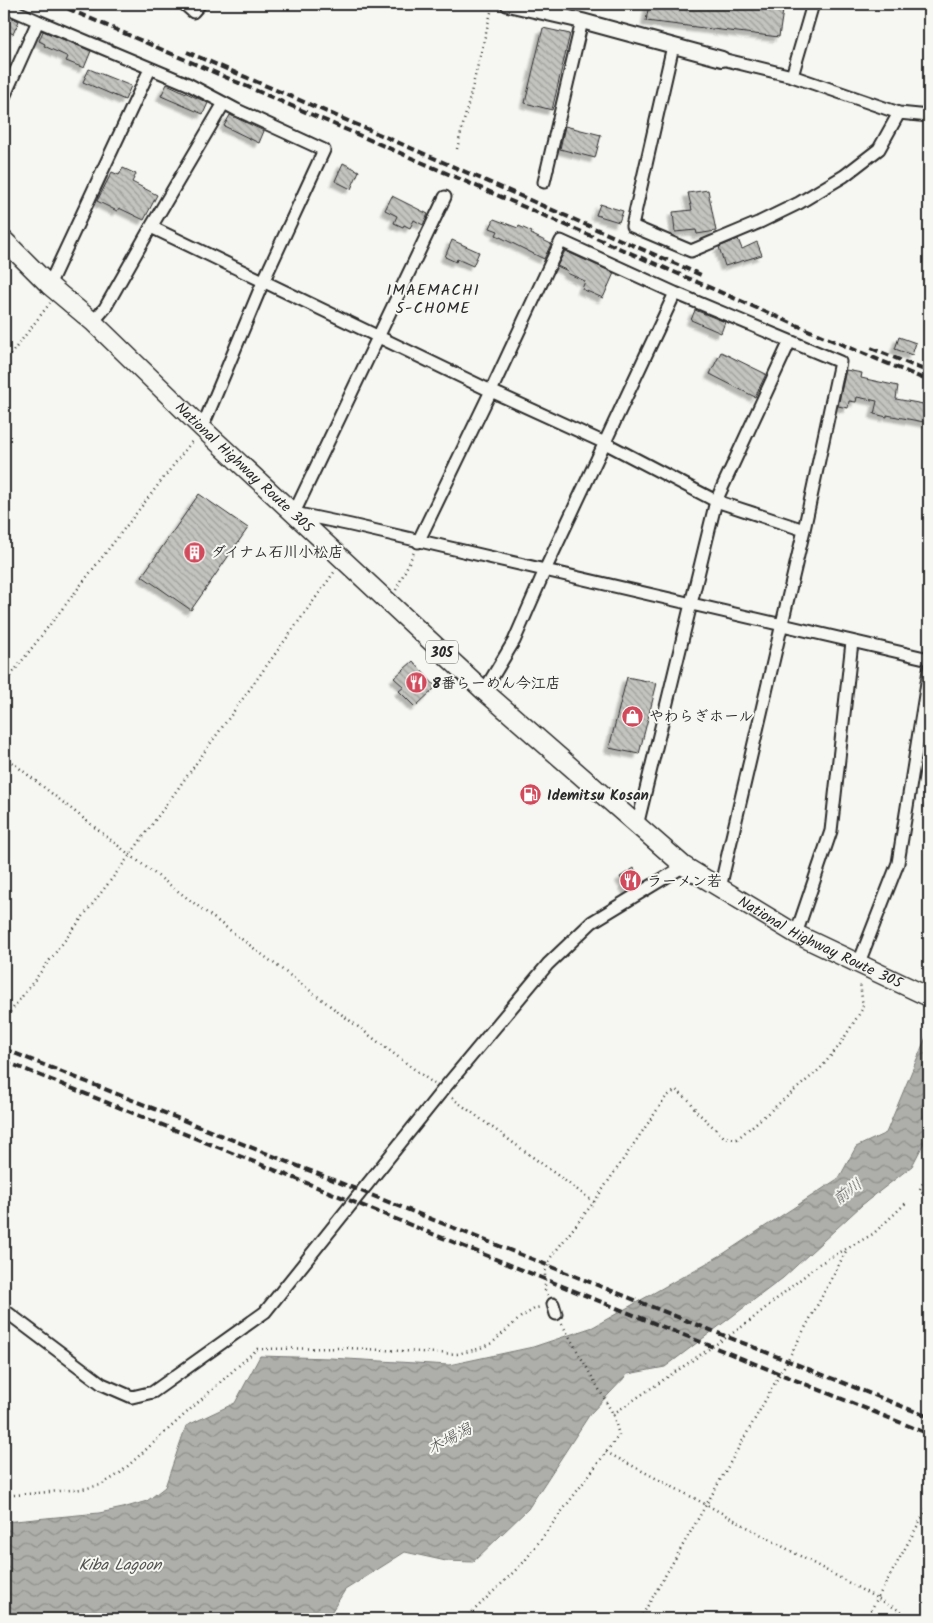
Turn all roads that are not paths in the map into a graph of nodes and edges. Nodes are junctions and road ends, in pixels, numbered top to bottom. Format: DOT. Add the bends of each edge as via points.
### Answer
graph roads {
  1 [pos="184,4"];
  2 [pos="200,4"];
  3 [pos="508,4"];
  4 [pos="813,4"];
  5 [pos="4,6"];
  6 [pos="38,21"];
  7 [pos="582,21"];
  8 [pos="673,46"];
  9 [pos="722,59"];
  10 [pos="150,69"];
  11 [pos="792,76"];
  12 [pos="4,97"];
  13 [pos="224,103"];
  14 [pos="899,113"];
  15 [pos="929,116"];
  16 [pos="544,182"];
  17 [pos="445,196"];
  18 [pos="151,227"];
  19 [pos="4,240"];
  20 [pos="263,282"];
  21 [pos="54,288"];
  22 [pos="675,293"];
  23 [pos="93,322"];
  24 [pos="377,336"];
  25 [pos="790,341"];
  26 [pos="491,391"];
  27 [pos="202,428"];
  28 [pos="605,443"];
  29 [pos="716,501"];
  30 [pos="294,514"];
  31 [pos="804,530"];
  32 [pos="418,542"];
  33 [pos="545,570"];
  34 [pos="690,604"];
  35 [pos="782,625"];
  36 [pos="852,642"];
  37 [pos="929,659"];
  38 [pos="929,670"];
  39 [pos="484,691"];
  40 [pos="637,826"];
  41 [pos="684,866"];
  42 [pos="720,888"];
  43 [pos="796,934"];
  44 [pos="858,965"];
  45 [pos="929,997"];
  46 [pos="4,1310"];
  1 -- 2 [label="street" via="193,12"];
  3 -- 7 [label="street"];
  4 -- 11 [label="street"];
  5 -- 6 [label="street"];
  6 -- 10 [label="street"];
  6 -- 12 [label="street"];
  7 -- 8 [label="street"];
  7 -- 16 [label="street"];
  8 -- 9 [label="street"];
  8 -- 14 [label="street" via="632,226 691,251 760,222 844,176 879,150"];
  9 -- 11 [label="street"];
  10 -- 13 [label="street"];
  10 -- 21 [label="street"];
  11 -- 14 [label="street"];
  13 -- 18 [label="street"];
  13 -- 20 [label="street" via="324,150"];
  14 -- 15 [label="street"];
  17 -- 24 [label="street"];
  18 -- 20 [label="street"];
  18 -- 23 [label="street" via="106,308"];
  19 -- 21 [label="highway, National Highway Route 305 / 305"];
  20 -- 24 [label="street"];
  20 -- 27 [label="street"];
  21 -- 23 [label="highway, National Highway Route 305 / 305"];
  22 -- 25 [label="street"];
  22 -- 26 [label="street" via="561,241"];
  22 -- 28 [label="street"];
  23 -- 27 [label="highway, National Highway Route 305 / 305"];
  24 -- 26 [label="street"];
  24 -- 30 [label="street"];
  25 -- 29 [label="street"];
  25 -- 31 [label="street" via="840,362"];
  26 -- 28 [label="street"];
  26 -- 32 [label="street"];
  27 -- 30 [label="highway, National Highway Route 305 / 305"];
  28 -- 29 [label="street"];
  28 -- 33 [label="street"];
  29 -- 31 [label="street"];
  29 -- 34 [label="street"];
  30 -- 32 [label="street"];
  30 -- 39 [label="highway, National Highway Route 305 / 305"];
  31 -- 35 [label="street"];
  32 -- 33 [label="street"];
  33 -- 34 [label="street"];
  33 -- 39 [label="street" via="514,642"];
  34 -- 35 [label="street"];
  34 -- 40 [label="street"];
  35 -- 36 [label="street"];
  35 -- 42 [label="street"];
  36 -- 37 [label="street"];
  36 -- 43 [label="street" via="832,831"];
  38 -- 44 [label="street" via="898,863"];
  39 -- 40 [label="highway, National Highway Route 305 / 305"];
  40 -- 41 [label="highway, National Highway Route 305 / 305"];
  41 -- 42 [label="highway, National Highway Route 305 / 305"];
  41 -- 46 [label="street" via="592,922 548,964 265,1312 153,1392 132,1397 102,1384"];
  42 -- 43 [label="highway, National Highway Route 305 / 305"];
  43 -- 44 [label="highway, National Highway Route 305 / 305"];
  44 -- 45 [label="highway, National Highway Route 305 / 305"];
}
